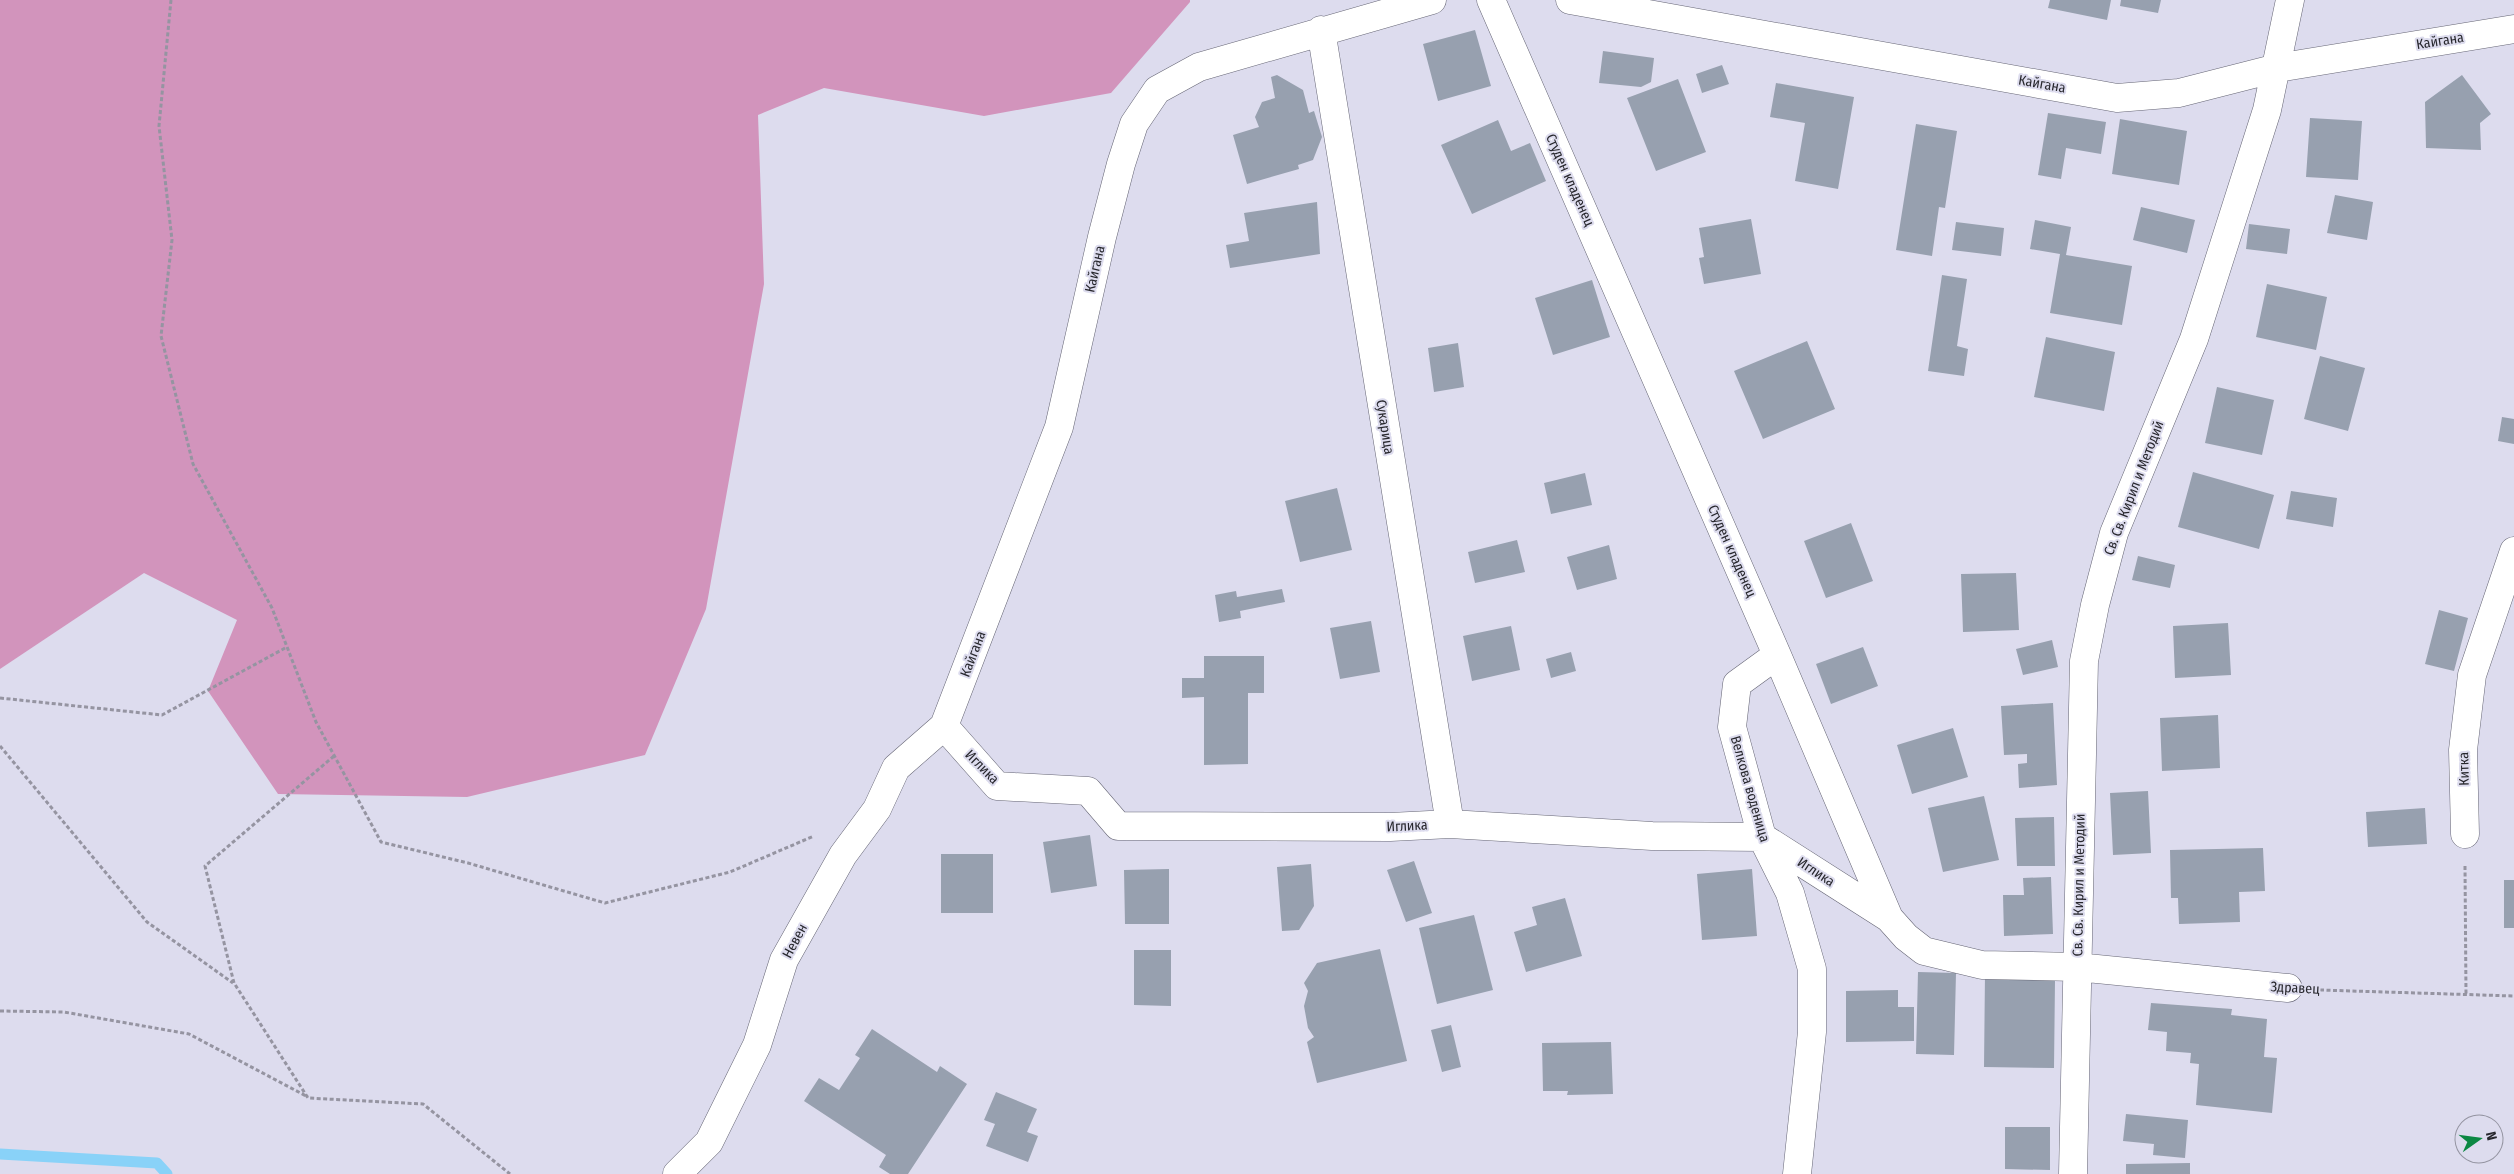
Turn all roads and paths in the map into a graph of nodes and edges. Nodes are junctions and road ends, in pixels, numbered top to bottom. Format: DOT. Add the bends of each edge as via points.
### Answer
graph roads {
  1 [pos="171,0"];
  2 [pos="1432,0"];
  3 [pos="1491,0"];
  4 [pos="1570,0"];
  5 [pos="2290,0"];
  6 [pos="2514,29"];
  7 [pos="1321,30"];
  8 [pos="2277,68"];
  9 [pos="2514,550"];
  10 [pos="287,647"];
  11 [pos="1777,655"];
  12 [pos="0,698"];
  13 [pos="944,726"];
  14 [pos="0,746"];
  15 [pos="334,756"];
  16 [pos="1450,824"];
  17 [pos="822,832"];
  18 [pos="2465,834"];
  19 [pos="1762,837"];
  20 [pos="1889,918"];
  21 [pos="2077,968"];
  22 [pos="234,984"];
  23 [pos="2288,988"];
  24 [pos="2466,995"];
  25 [pos="2514,996"];
  26 [pos="0,1011"];
  27 [pos="308,1098"];
  28 [pos="510,1174"];
  29 [pos="677,1174"];
  30 [pos="1797,1174"];
  31 [pos="2072,1174"];
  1 -- 10 [label="path" via="160,126 172,240 161,336 193,464 272,608"];
  2 -- 7 [label="street, Кайгана"];
  3 -- 11 [label="street, Студен кладенец"];
  4 -- 8 [label="street, Кайгана" via="2117,98 2179,93"];
  5 -- 8 [label="street, Св. Св. Кирил и Методий"];
  6 -- 8 [label="street, Кайгана"];
  7 -- 13 [label="street, Кайгана" via="1199,67 1157,90 1134,124 1104,228 1059,427"];
  7 -- 16 [label="street, Сукарица"];
  8 -- 21 [label="street, Св. Св. Кирил и Методий" via="2268,110 2194,339 2114,533 2095,605 2084,661"];
  9 -- 18 [label="street, Китка" via="2472,675 2463,750"];
  10 -- 12 [label="path" via="162,715"];
  10 -- 15 [label="path" via="316,722"];
  11 -- 19 [label="street, Велкова воденица" via="1737,684 1732,727"];
  11 -- 20 [label="street, Студен кладенец"];
  13 -- 16 [label="street, Иглика" via="997,786 1088,790 1118,826 1390,827"];
  13 -- 29 [label="street, Невен" via="896,768 877,809 843,855 784,960 757,1045 709,1142"];
  14 -- 22 [label="path" via="147,922"];
  15 -- 17 [label="path" via="381,842 468,863 605,903 730,872"];
  15 -- 22 [label="path" via="205,866"];
  16 -- 19 [label="street, Иглика" via="1652,836"];
  18 -- 24 [label="path"];
  19 -- 20 [label="street, Иглика"];
  19 -- 30 [label="street, Велкова воденица" via="1790,893 1812,969 1812,1032"];
  20 -- 21 [label="street, Студен кладенец" via="1924,951 1982,965"];
  21 -- 23 [label="street, Здравец"];
  21 -- 31 [label="street, Св. Св. Кирил и Методий"];
  22 -- 27 [label="path"];
  23 -- 24 [label="path, Здравец"];
  24 -- 25 [label="path, Здравец"];
  26 -- 27 [label="path" via="64,1012 189,1034"];
  27 -- 28 [label="path" via="423,1104"];
}
